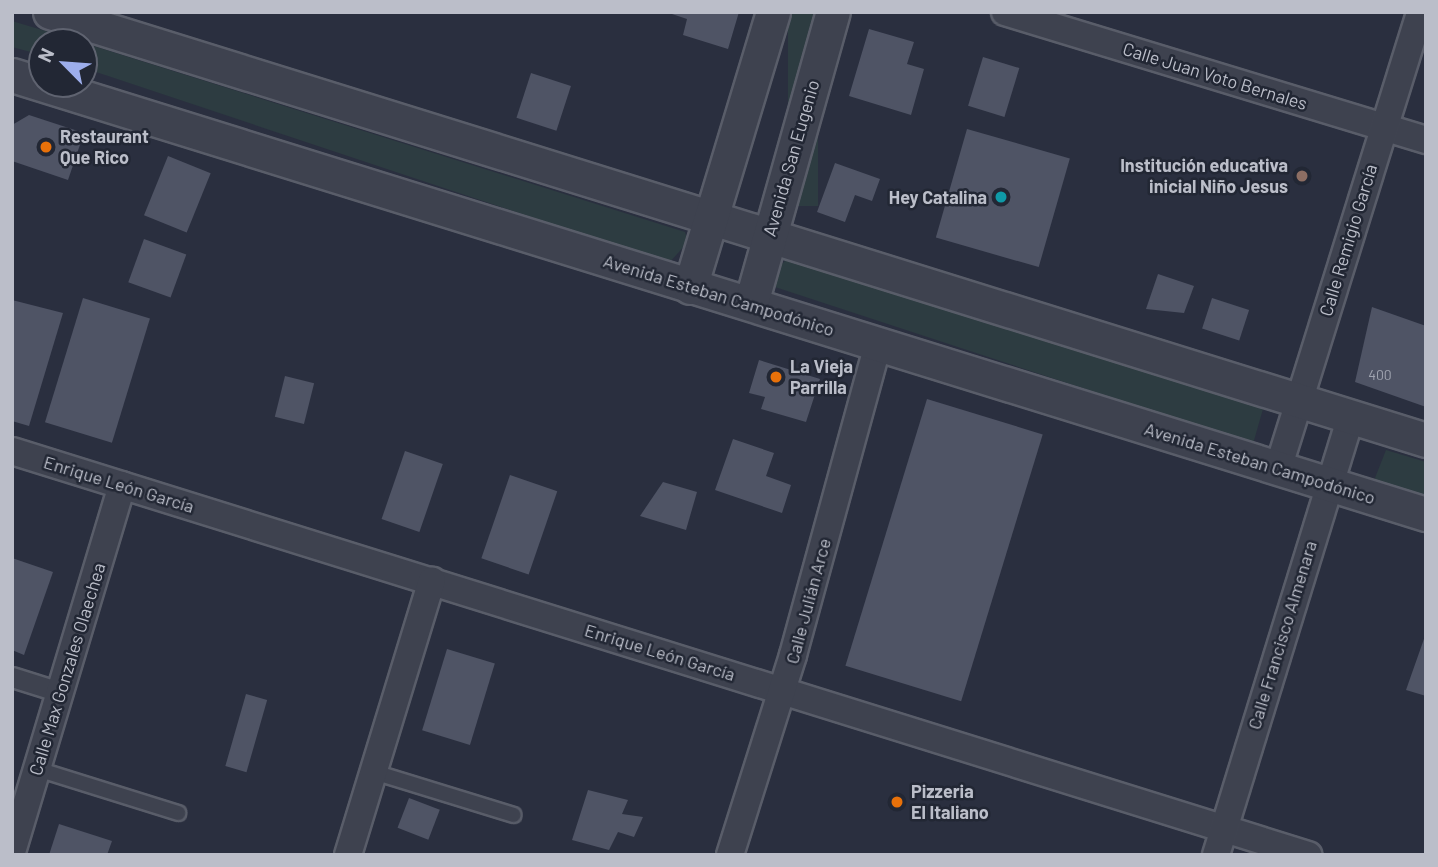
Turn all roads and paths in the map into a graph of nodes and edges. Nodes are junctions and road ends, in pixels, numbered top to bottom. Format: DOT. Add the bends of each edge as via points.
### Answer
graph roads {
  1 [pos="50,12"];
  2 [pos="773,12"];
  3 [pos="833,12"];
  4 [pos="1005,12"];
  5 [pos="1420,12"];
  6 [pos="12,75"];
  7 [pos="1384,127"];
  8 [pos="1426,140"];
  9 [pos="711,217"];
  10 [pos="770,233"];
  11 [pos="690,287"];
  12 [pos="751,303"];
  13 [pos="878,344"];
  14 [pos="1298,402"];
  15 [pos="1351,417"];
  16 [pos="1426,440"];
  17 [pos="12,451"];
  18 [pos="1278,469"];
  19 [pos="122,485"];
  20 [pos="1327,485"];
  21 [pos="1426,514"];
  22 [pos="432,581"];
  23 [pos="12,677"];
  24 [pos="782,690"];
  25 [pos="60,692"];
  26 [pos="37,769"];
  27 [pos="374,772"];
  28 [pos="178,813"];
  29 [pos="514,815"];
  30 [pos="1223,829"];
  31 [pos="12,852"];
  32 [pos="348,855"];
  33 [pos="730,855"];
  34 [pos="1216,855"];
  35 [pos="1308,855"];
  1 -- 9 [label="street"];
  2 -- 9 [label="street"];
  3 -- 10 [label="street, Avenida San Eugenio"];
  4 -- 7 [label="street, Calle Juan Voto Bernales"];
  5 -- 7 [label="street, Calle Remigio García"];
  6 -- 11 [label="street, Avenida Esteban Campodónico"];
  7 -- 8 [label="street, Calle Juan Voto Bernales"];
  7 -- 14 [label="street, Calle Remigio García"];
  9 -- 10 [label="street"];
  9 -- 11 [label="street"];
  10 -- 12 [label="street, Avenida San Eugenio"];
  10 -- 14 [label="street"];
  11 -- 12 [label="street, Avenida Esteban Campodónico"];
  12 -- 13 [label="street, Avenida Esteban Campodónico"];
  13 -- 18 [label="street, Avenida Esteban Campodónico"];
  13 -- 24 [label="street, Calle Julián Arce"];
  14 -- 15 [label="street"];
  14 -- 18 [label="street, Calle Remigio García"];
  15 -- 16 [label="street"];
  15 -- 20 [label="street, Calle Francisco Almenara"];
  17 -- 19 [label="street, Enrique León García"];
  18 -- 20 [label="street, Avenida Esteban Campodónico"];
  19 -- 22 [label="street, Enrique León García"];
  19 -- 25 [label="street, Calle Max Gonzales Olaechea"];
  20 -- 21 [label="street, Avenida Esteban Campodónico"];
  20 -- 30 [label="street, Calle Francisco Almenara"];
  22 -- 24 [label="street, Enrique León García"];
  22 -- 27 [label="street"];
  23 -- 25 [label="street"];
  24 -- 30 [label="street, Enrique León García"];
  24 -- 33 [label="street, Calle Julián Arce"];
  25 -- 26 [label="street, Calle Max Gonzales Olaechea"];
  26 -- 28 [label="lane"];
  26 -- 31 [label="street, Calle Max Gonzales Olaechea"];
  27 -- 29 [label="lane"];
  27 -- 32 [label="street"];
  30 -- 34 [label="street, Calle Francisco Almenara"];
  30 -- 35 [label="street, Enrique León García"];
}
